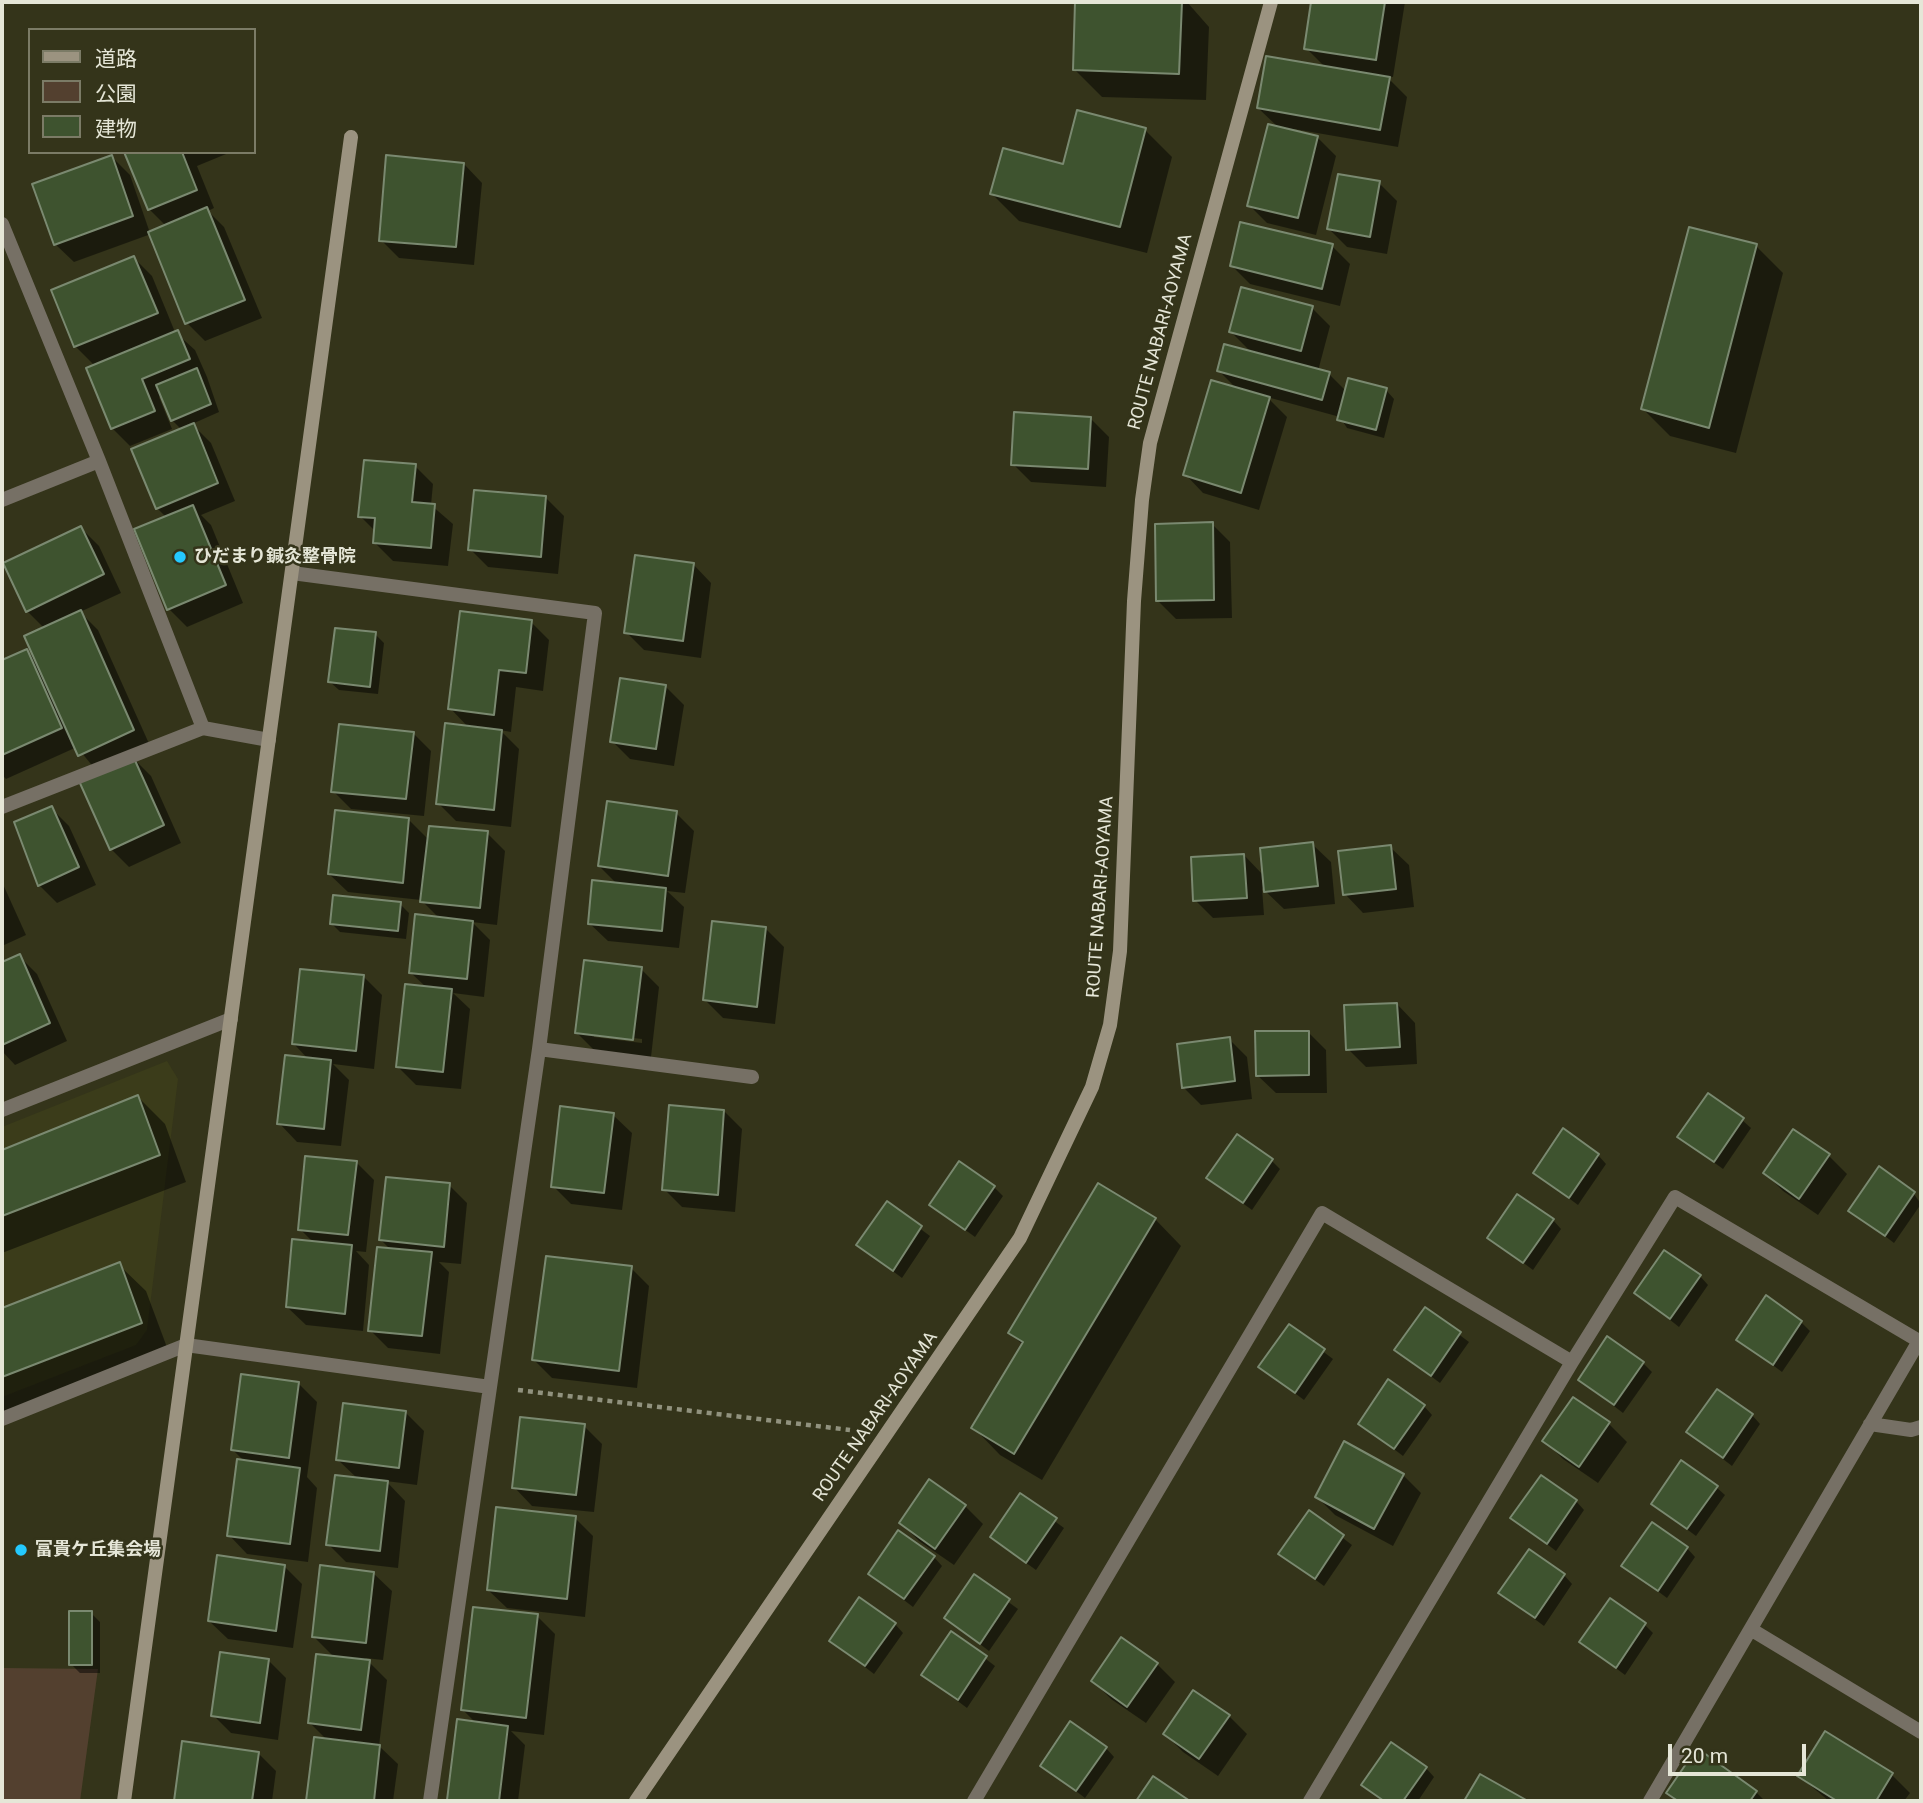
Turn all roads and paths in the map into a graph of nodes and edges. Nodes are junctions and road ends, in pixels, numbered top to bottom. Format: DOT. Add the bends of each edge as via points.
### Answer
graph roads {
  1 [pos="1270,2"];
  2 [pos="351,137"];
  3 [pos="2,224"];
  4 [pos="99,461"];
  5 [pos="2,500"];
  6 [pos="292,573"];
  7 [pos="203,728"];
  8 [pos="269,740"];
  9 [pos="2,807"];
  10 [pos="230,1019"];
  11 [pos="539,1049"];
  12 [pos="752,1077"];
  13 [pos="2,1110"];
  14 [pos="186,1345"];
  15 [pos="1572,1362"];
  16 [pos="490,1387"];
  17 [pos="2,1419"];
  18 [pos="1870,1424"];
  19 [pos="1921,1427"];
  20 [pos="888,1435"];
  21 [pos="1752,1630"];
  22 [pos="1921,1732"];
  23 [pos="124,1801"];
  24 [pos="430,1801"];
  25 [pos="636,1801"];
  26 [pos="974,1801"];
  27 [pos="1310,1801"];
  28 [pos="1650,1801"];
  1 -- 20 [label="main road, ROUTE NABARI-AOYAMA" via="1150,443 1134,601 1120,951 1110,1025 1092,1087 1020,1238"];
  2 -- 6 [label="main road"];
  3 -- 4 [label="street"];
  4 -- 5 [label="street"];
  4 -- 7 [label="street"];
  6 -- 8 [label="main road"];
  6 -- 11 [label="street" via="595,613"];
  7 -- 8 [label="street"];
  7 -- 9 [label="street"];
  8 -- 10 [label="main road"];
  10 -- 13 [label="street"];
  10 -- 14 [label="main road"];
  11 -- 12 [label="street"];
  11 -- 16 [label="street"];
  14 -- 16 [label="street"];
  14 -- 17 [label="street"];
  14 -- 23 [label="main road"];
  15 -- 18 [label="street" via="1675,1197 1919,1342"];
  15 -- 26 [label="street" via="1322,1213"];
  15 -- 27 [label="street"];
  16 -- 20 [label="path"];
  16 -- 24 [label="street"];
  18 -- 19 [label="street" via="1911,1430"];
  18 -- 21 [label="street"];
  20 -- 25 [label="main road, ROUTE NABARI-AOYAMA"];
  21 -- 22 [label="street"];
  21 -- 28 [label="street"];
}
